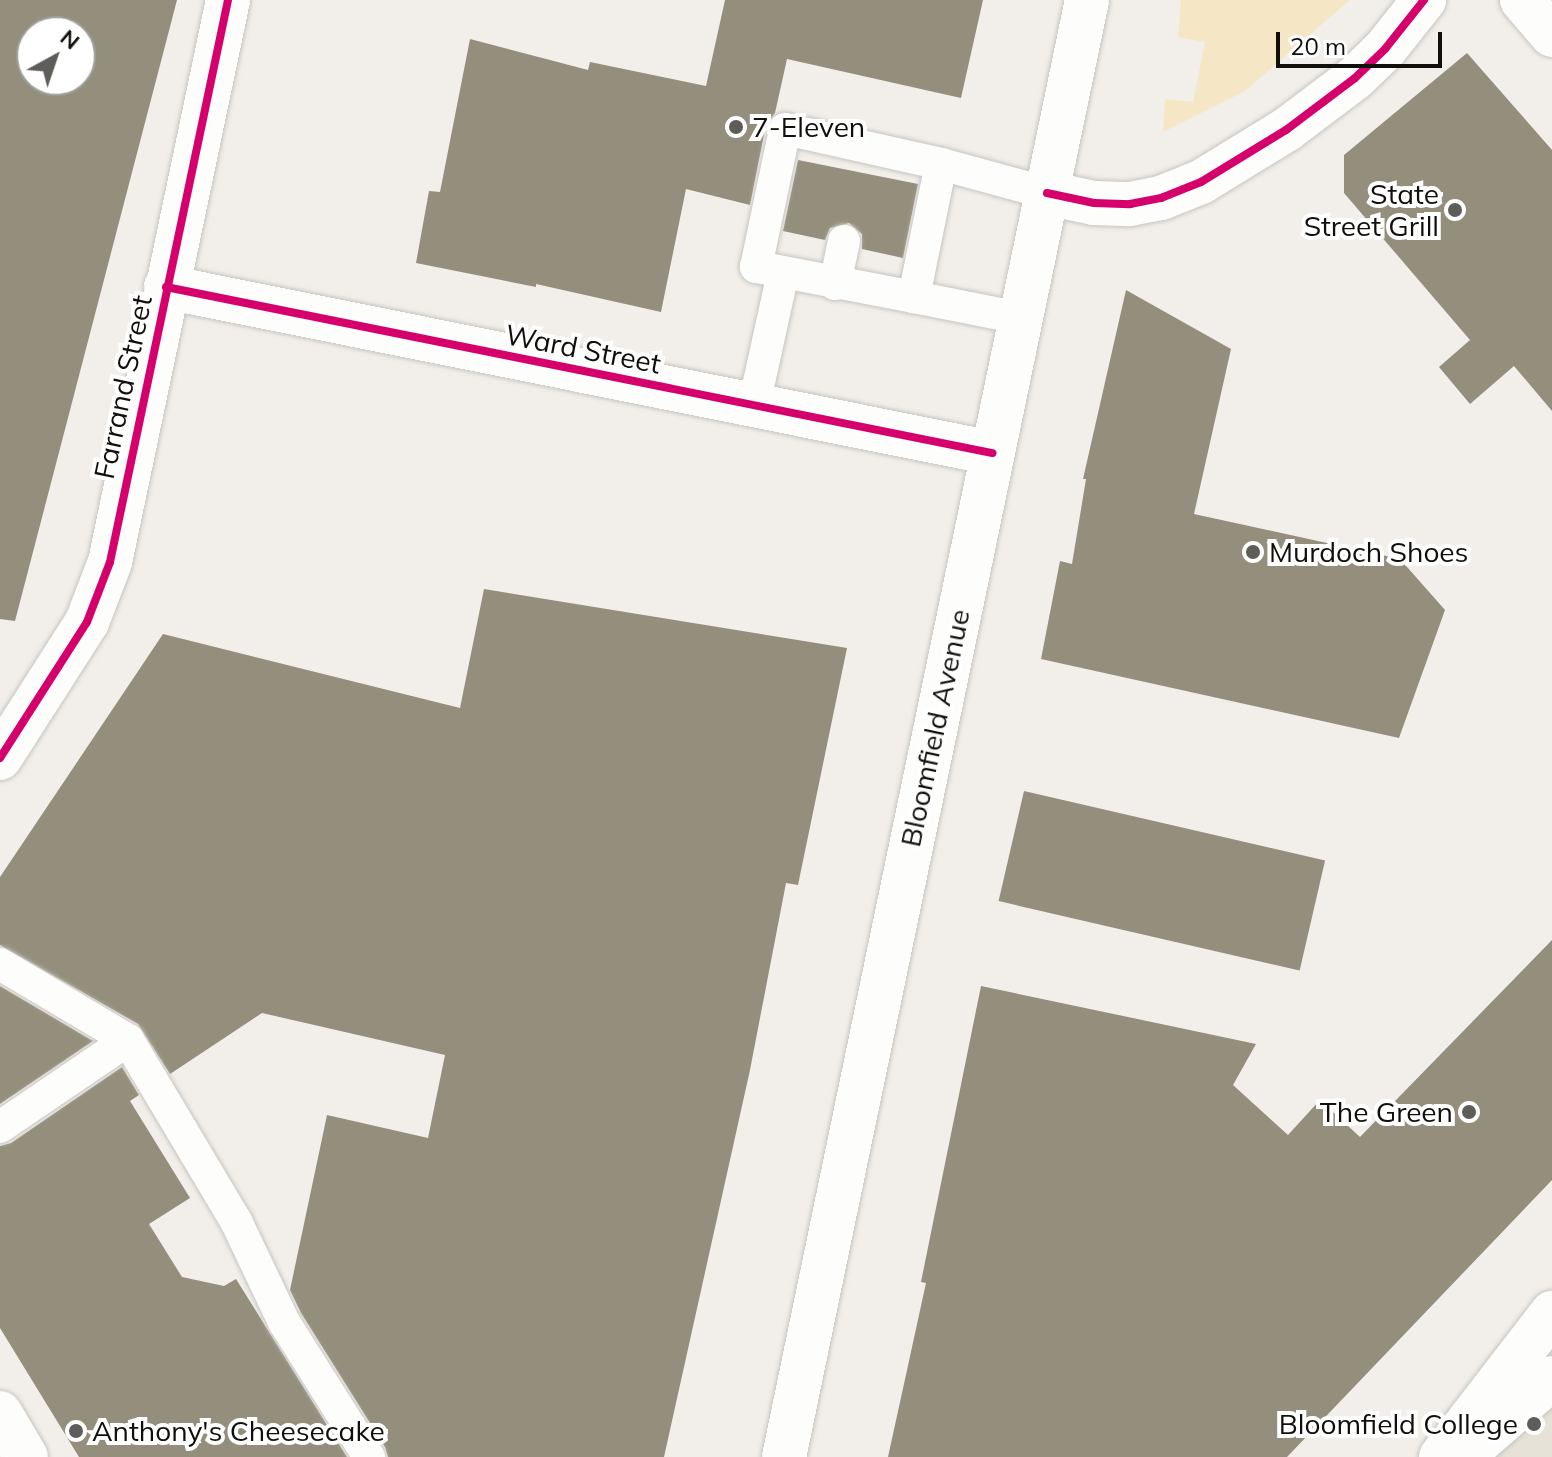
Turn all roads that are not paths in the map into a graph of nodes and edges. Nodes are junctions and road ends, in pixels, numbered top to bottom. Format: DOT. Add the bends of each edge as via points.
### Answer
graph roads {
  1 [pos="228,0"];
  2 [pos="1087,0"];
  3 [pos="1424,0"];
  4 [pos="1522,0"];
  5 [pos="1552,35"];
  6 [pos="941,164"];
  7 [pos="1047,193"];
  8 [pos="844,241"];
  9 [pos="783,273"];
  10 [pos="835,284"];
  11 [pos="166,287"];
  12 [pos="914,297"];
  13 [pos="1020,318"];
  14 [pos="754,405"];
  15 [pos="992,453"];
  16 [pos="0,758"];
  17 [pos="2,972"];
  18 [pos="128,1040"];
  19 [pos="0,1127"];
  20 [pos="1552,1313"];
  21 [pos="1552,1378"];
  22 [pos="0,1413"];
  23 [pos="26,1457"];
  24 [pos="369,1457"];
  25 [pos="784,1457"];
  26 [pos="1441,1457"];
  27 [pos="1461,1457"];
  1 -- 11 [label="street, Farrand Street"];
  2 -- 7 [label="street, Bloomfield Avenue"];
  3 -- 7 [label="street" via="1355,78 1286,130 1201,182 1130,204"];
  4 -- 5 [label="street"];
  6 -- 7 [label="lane"];
  6 -- 9 [label="lane" via="862,159 785,129 756,267"];
  6 -- 12 [label="lane"];
  7 -- 13 [label="street, Bloomfield Avenue"];
  8 -- 10 [label="lane"];
  9 -- 10 [label="lane"];
  9 -- 14 [label="lane"];
  10 -- 12 [label="lane"];
  11 -- 14 [label="street, Ward Street"];
  11 -- 16 [label="street, Farrand Street" via="100,593"];
  12 -- 13 [label="lane"];
  13 -- 15 [label="street, Bloomfield Avenue"];
  14 -- 15 [label="street, Ward Street"];
  15 -- 25 [label="street, Bloomfield Avenue"];
  17 -- 18 [label="lane"];
  18 -- 19 [label="lane"];
  18 -- 24 [label="lane" via="236,1221 284,1322"];
  20 -- 26 [label="street"];
  21 -- 27 [label="street"];
  22 -- 23 [label="street"];
}
